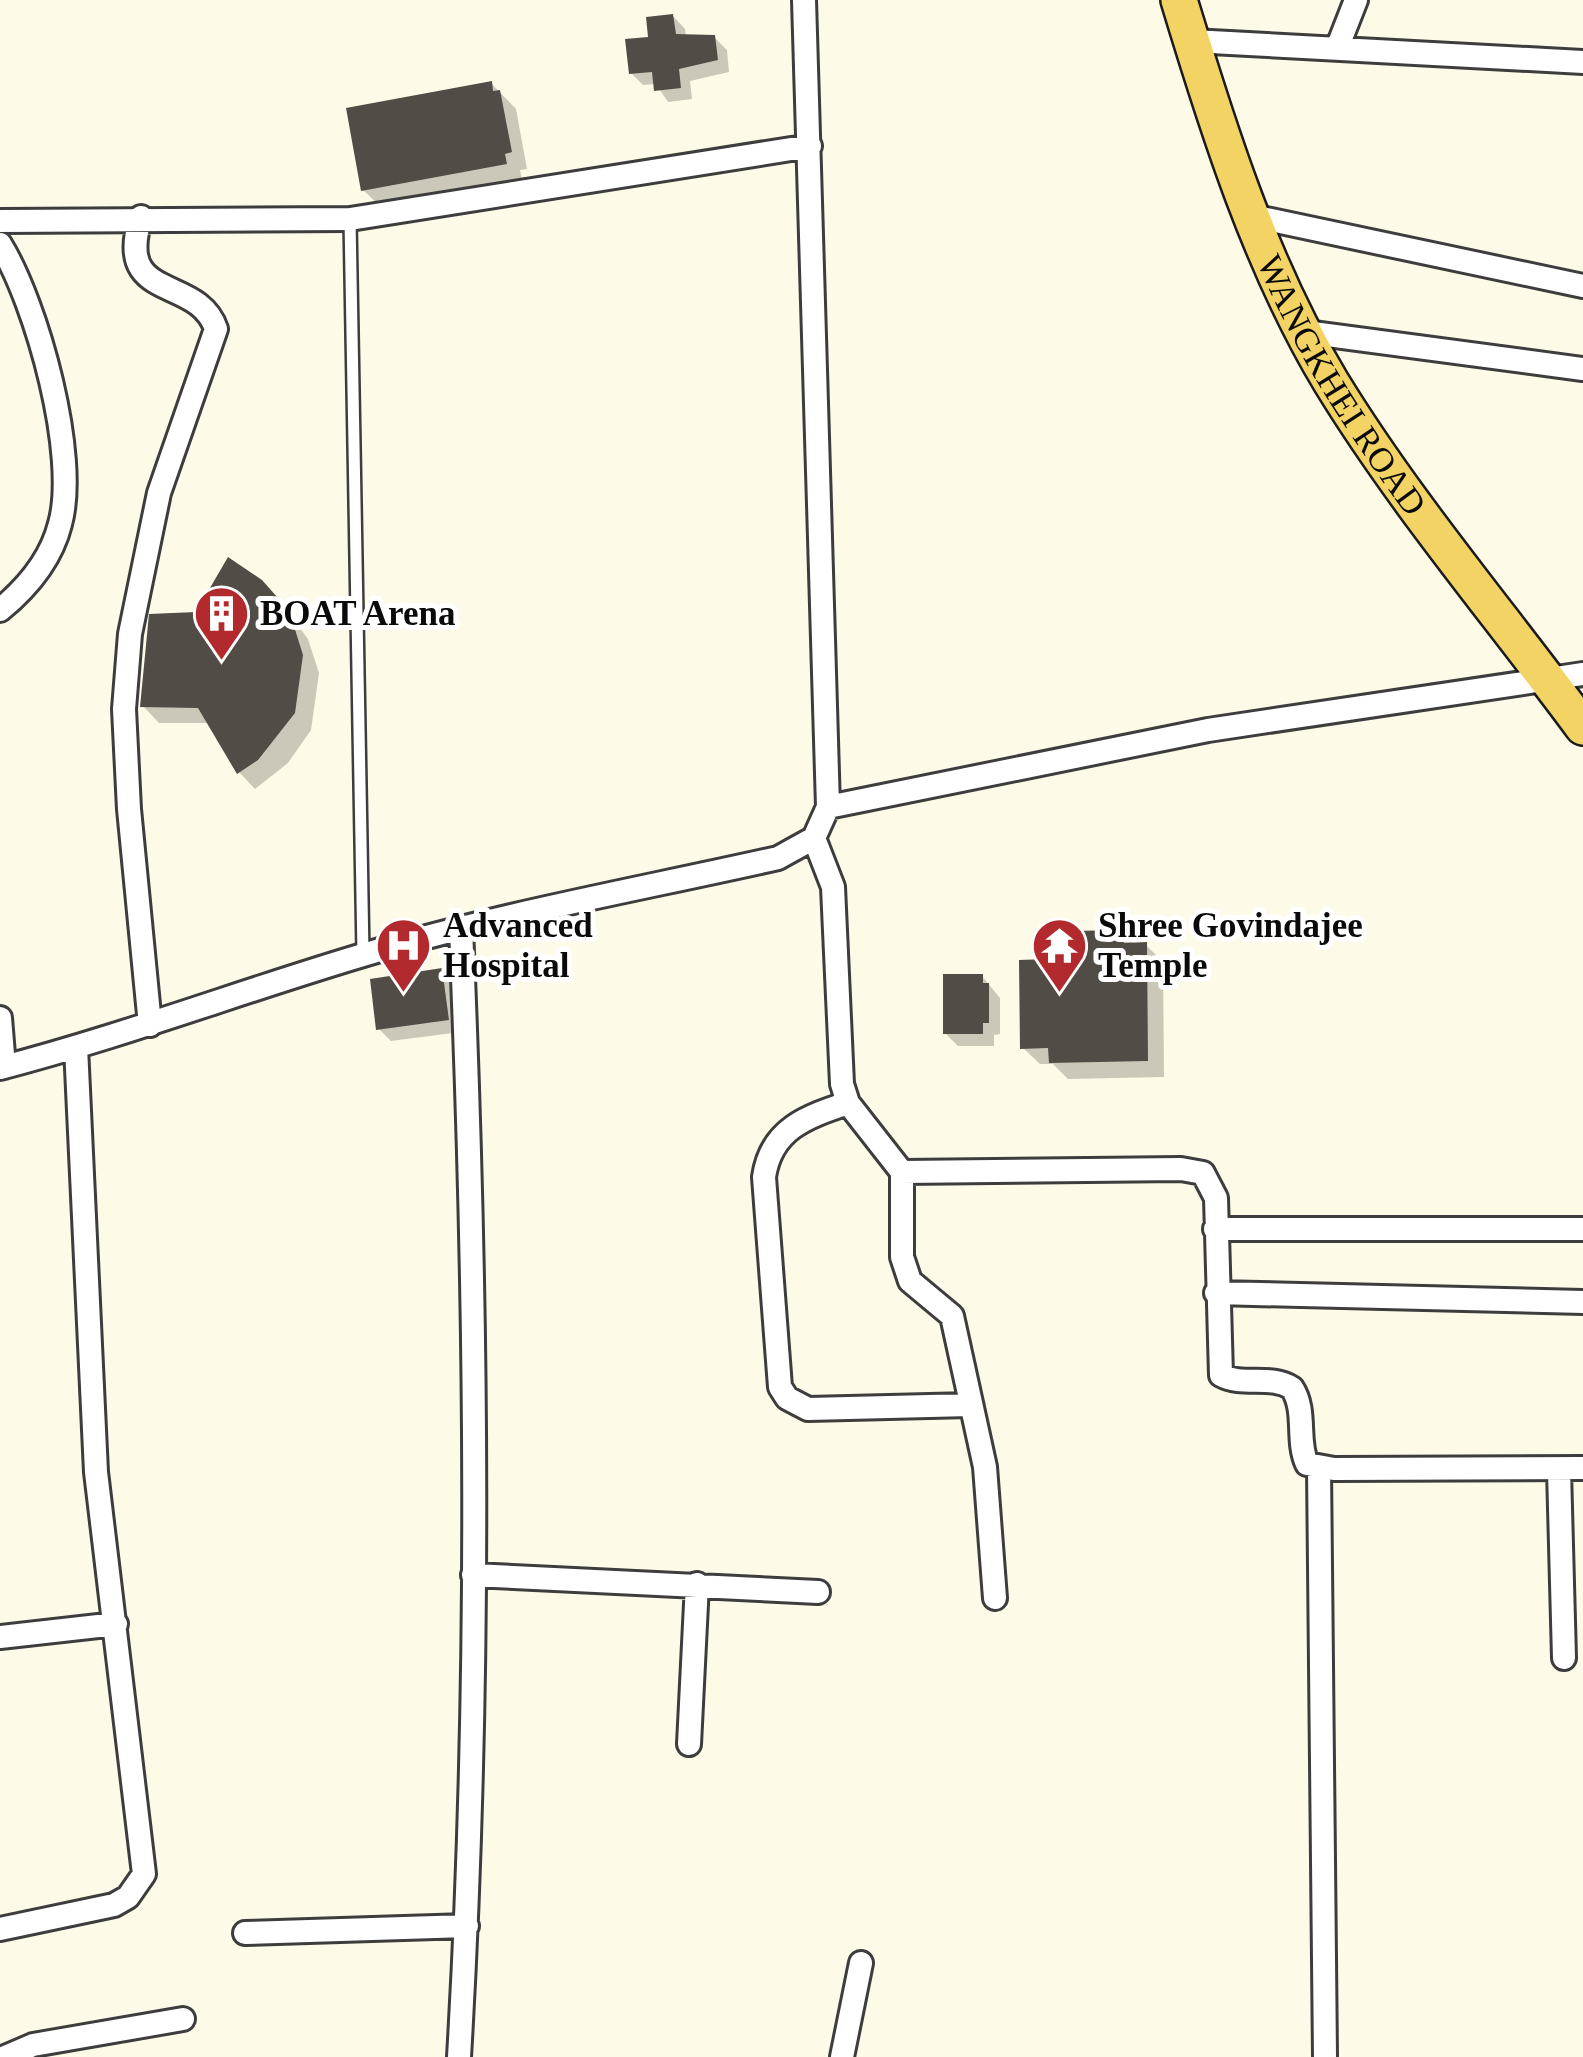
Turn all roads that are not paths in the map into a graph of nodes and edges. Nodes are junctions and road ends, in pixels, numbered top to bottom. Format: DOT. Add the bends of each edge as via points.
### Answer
graph roads {
  1 [pos="804,0"];
  2 [pos="1180,0"];
  3 [pos="1356,0"];
  4 [pos="1192,41"];
  5 [pos="1338,46"];
  6 [pos="1583,62"];
  7 [pos="810,146"];
  8 [pos="1252,216"];
  9 [pos="141,217"];
  10 [pos="350,219"];
  11 [pos="0,220"];
  12 [pos="0,244"];
  13 [pos="1583,286"];
  14 [pos="1305,332"];
  15 [pos="1583,369"];
  16 [pos="0,610"];
  17 [pos="1583,674"];
  18 [pos="1546,678"];
  19 [pos="1583,727"];
  20 [pos="828,808"];
  21 [pos="814,838"];
  22 [pos="461,928"];
  23 [pos="363,955"];
  24 [pos="0,1018"];
  25 [pos="150,1025"];
  26 [pos="76,1047"];
  27 [pos="2,1067"];
  28 [pos="848,1103"];
  29 [pos="902,1172"];
  30 [pos="1216,1229"];
  31 [pos="1583,1229"];
  32 [pos="1216,1294"];
  33 [pos="1583,1302"];
  34 [pos="970,1405"];
  35 [pos="1319,1468"];
  36 [pos="1571,1469"];
  37 [pos="473,1575"];
  38 [pos="697,1584"];
  39 [pos="818,1592"];
  40 [pos="995,1598"];
  41 [pos="116,1624"];
  42 [pos="0,1637"];
  43 [pos="1564,1658"];
  44 [pos="689,1744"];
  45 [pos="467,1926"];
  46 [pos="0,1929"];
  47 [pos="245,1932"];
  48 [pos="861,1963"];
  49 [pos="183,2019"];
  50 [pos="5,2057"];
  51 [pos="459,2057"];
  52 [pos="842,2057"];
  53 [pos="1324,2057"];
  1 -- 7 [label="street"];
  2 -- 4 [label="main road, WANGKHEI ROAD"];
  3 -- 5 [label="street"];
  4 -- 5 [label="street"];
  4 -- 8 [label="main road, WANGKHEI ROAD"];
  5 -- 6 [label="street"];
  7 -- 10 [label="street"];
  7 -- 20 [label="street"];
  8 -- 13 [label="street"];
  8 -- 14 [label="main road, WANGKHEI ROAD"];
  9 -- 10 [label="street"];
  9 -- 11 [label="street"];
  9 -- 25 [label="street" via="134,236 139,268 208,310 216,328 159,492 130,634 124,710 128,809"];
  10 -- 23 [label="lane"];
  12 -- 16 [label="street" via="26,291 51,379 63,500 44,563"];
  14 -- 15 [label="street"];
  14 -- 18 [label="main road, WANGKHEI ROAD" via="1360,427"];
  17 -- 18 [label="street"];
  18 -- 19 [label="main road, WANGKHEI ROAD"];
  18 -- 20 [label="street" via="1208,730"];
  20 -- 21 [label="street"];
  21 -- 22 [label="street" via="778,858"];
  21 -- 28 [label="street" via="833,887 838,1063"];
  22 -- 23 [label="street"];
  22 -- 37 [label="street" via="470,1140"];
  23 -- 25 [label="street"];
  24 -- 27 [label="street"];
  25 -- 26 [label="street"];
  26 -- 27 [label="street"];
  26 -- 41 [label="street" via="96,1472"];
  28 -- 29 [label="street"];
  28 -- 34 [label="street" via="802,1120 766,1160 780,1387 808,1410"];
  29 -- 30 [label="street" via="1197,1171 1213,1188"];
  29 -- 34 [label="street" via="905,1269 919,1291 952,1316"];
  30 -- 31 [label="street"];
  30 -- 32 [label="street"];
  32 -- 33 [label="street"];
  32 -- 35 [label="street" via="1221,1375 1292,1388 1302,1454"];
  34 -- 40 [label="street" via="985,1466"];
  35 -- 36 [label="street"];
  35 -- 53 [label="street"];
  36 -- 43 [label="street"];
  37 -- 38 [label="street"];
  37 -- 45 [label="street"];
  38 -- 39 [label="street"];
  38 -- 44 [label="street"];
  41 -- 42 [label="street"];
  41 -- 46 [label="street" via="144,1874 114,1905"];
  45 -- 47 [label="street"];
  45 -- 51 [label="street"];
  48 -- 52 [label="street"];
  49 -- 50 [label="street" via="33,2045"];
}
